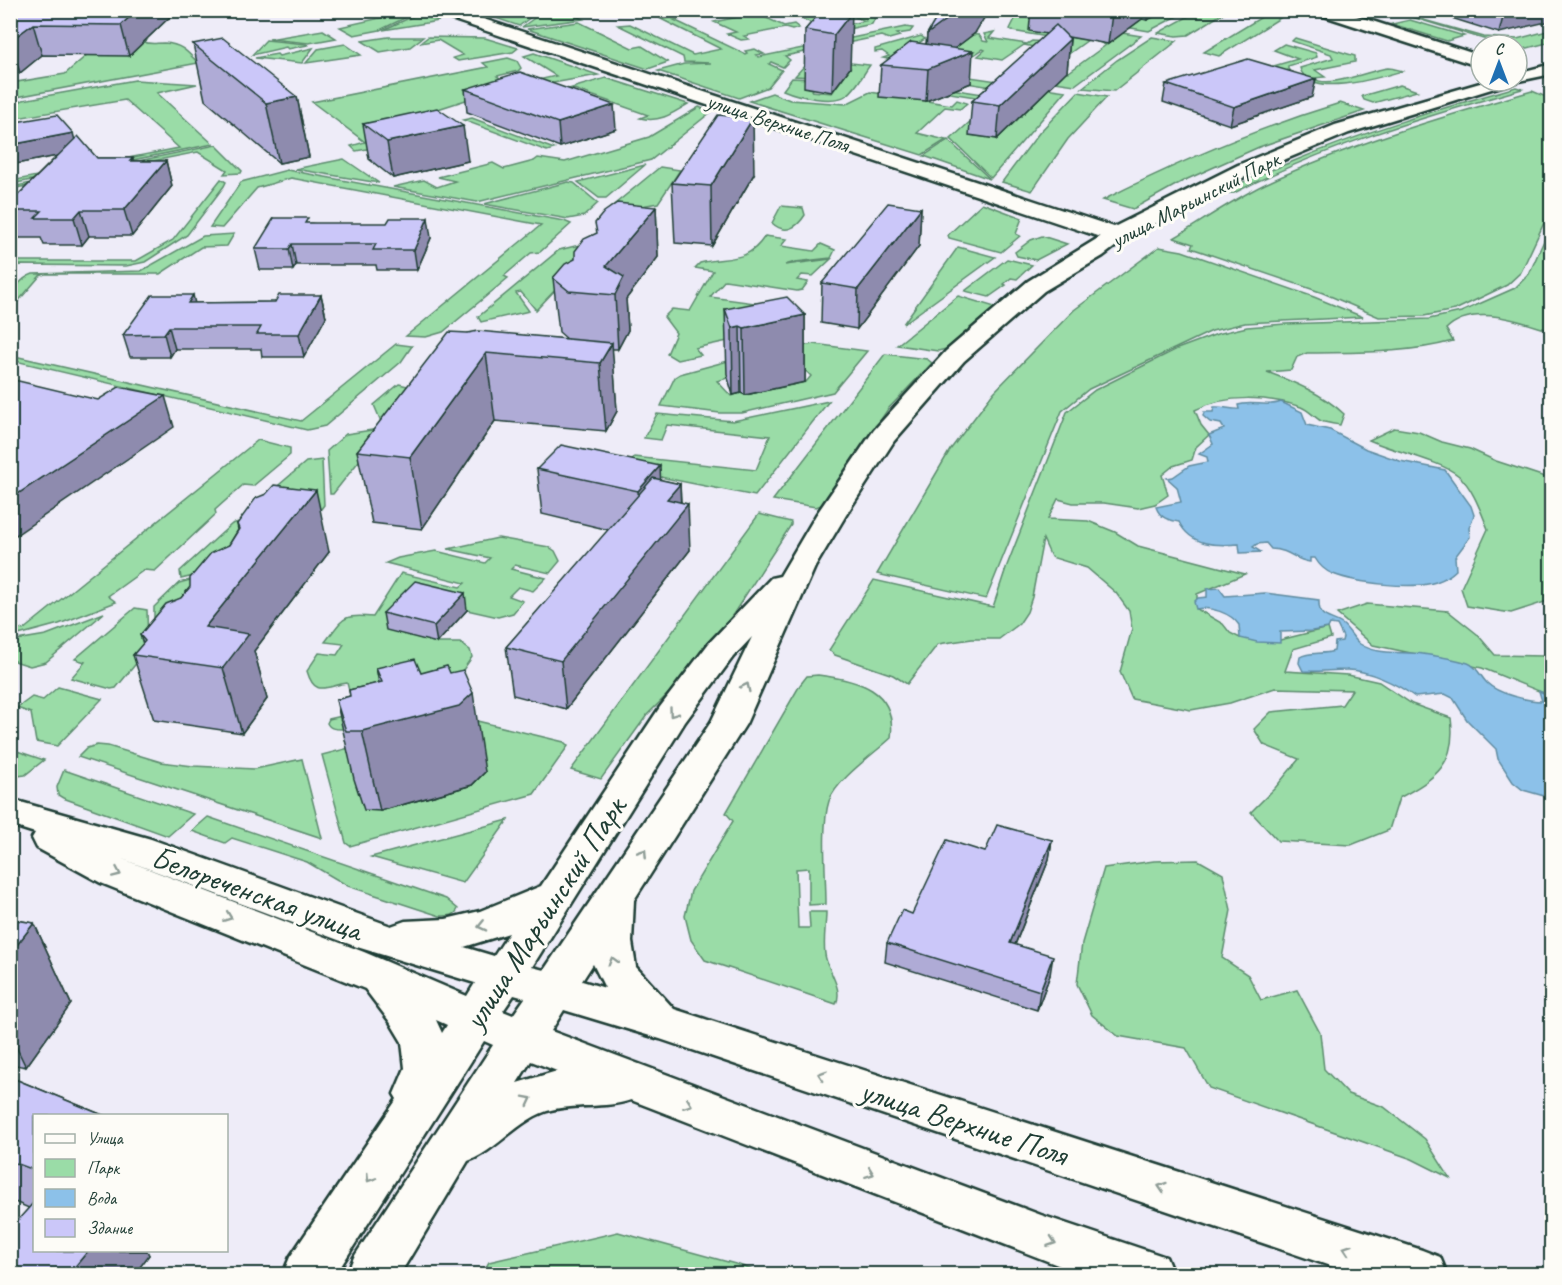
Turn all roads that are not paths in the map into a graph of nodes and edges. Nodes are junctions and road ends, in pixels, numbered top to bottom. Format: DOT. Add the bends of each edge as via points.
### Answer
graph roads {
  1 [pos="439,10"];
  2 [pos="1321,10"];
  3 [pos="1469,58"];
  4 [pos="1551,69"];
  5 [pos="1529,74"];
  6 [pos="1469,91"];
  7 [pos="1116,235"];
  8 [pos="800,567"];
  9 [pos="10,814"];
  10 [pos="616,894"];
  11 [pos="555,897"];
  12 [pos="375,956"];
  13 [pos="504,975"];
  14 [pos="553,989"];
  15 [pos="476,1019"];
  16 [pos="661,1022"];
  17 [pos="521,1038"];
  18 [pos="633,1083"];
  19 [pos="402,1129"];
  20 [pos="445,1156"];
  21 [pos="308,1275"];
  22 [pos="372,1275"];
  23 [pos="1148,1275"];
  24 [pos="1422,1275"];
  1 -- 7 [label="main road, улица Верхние Поля"];
  2 -- 3 [label="main road"];
  4 -- 5 [label="main road, улица Марьинский Парк"];
  6 -- 7 [label="main road, улица Марьинский Парк" via="1342,129 1245,169"];
  7 -- 8 [label="main road, улица Марьинский Парк" via="1036,286 955,356 884,436"];
  10 -- 8 [label="main road, улица Марьинский Парк, one-way" via="728,724"];
  8 -- 11 [label="main road, улица Марьинский Парк, one-way" via="722,650 672,715"];
  9 -- 12 [label="main road, Белореченская улица" via="115,873"];
  10 -- 14 [label="main road, улица Марьинский Парк"];
  16 -- 10 [label="main road, one-way" via="624,985 612,963 609,941"];
  11 -- 12 [label="main road, one-way" via="502,922"];
  11 -- 13 [label="main road, улица Марьинский Парк"];
  12 -- 13 [label="main road, Белореченская улица"];
  12 -- 15 [label="main road, Белореченская улица"];
  12 -- 19 [label="main road" via="426,1043 427,1070"];
  13 -- 14 [label="main road, улица Верхние Поля"];
  13 -- 15 [label="main road, улица Марьинский Парк"];
  14 -- 16 [label="main road, улица Верхние Поля"];
  14 -- 17 [label="main road, улица Марьинский Парк"];
  15 -- 17 [label="main road"];
  15 -- 19 [label="main road, улица Марьинский Парк"];
  24 -- 16 [label="main road, улица Верхние Поля, one-way"];
  17 -- 18 [label="main road"];
  17 -- 20 [label="main road, улица Марьинский Парк"];
  20 -- 18 [label="main road, one-way" via="492,1119 538,1095 583,1086"];
  18 -- 23 [label="main road, one-way"];
  19 -- 21 [label="main road, улица Марьинский Парк, one-way"];
  20 -- 22 [label="main road, улица Марьинский Парк"];
}
